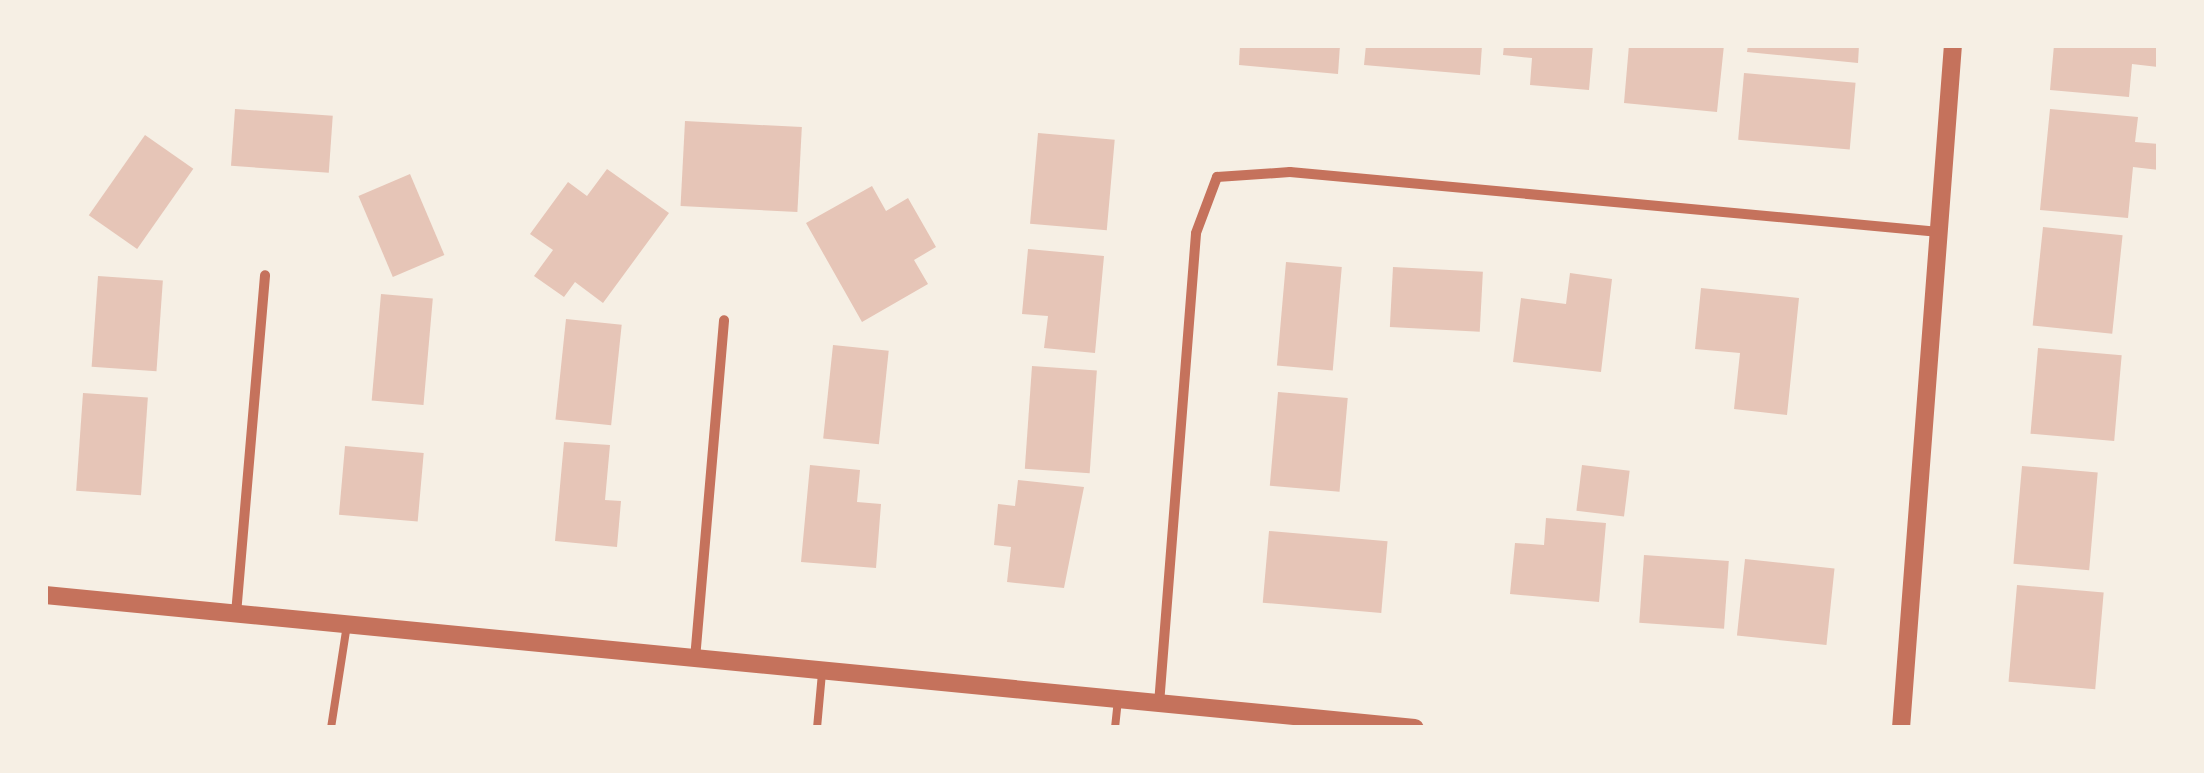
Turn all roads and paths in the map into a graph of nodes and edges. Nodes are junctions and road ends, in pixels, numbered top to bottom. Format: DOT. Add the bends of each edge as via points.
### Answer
graph roads {
  1 [pos="1952,45"];
  2 [pos="1938,232"];
  3 [pos="265,275"];
  4 [pos="724,320"];
  5 [pos="45,594"];
  6 [pos="236,614"];
  7 [pos="347,625"];
  8 [pos="695,660"];
  9 [pos="822,672"];
  10 [pos="1118,700"];
  11 [pos="1160,704"];
  12 [pos="331,728"];
  13 [pos="817,728"];
  14 [pos="1115,728"];
  15 [pos="1415,728"];
  16 [pos="1902,728"];
  1 -- 2 [label="street"];
  2 -- 11 [label="street" via="1290,172 1217,178 1196,234"];
  2 -- 16 [label="street"];
  3 -- 6 [label="street"];
  4 -- 8 [label="street"];
  5 -- 6 [label="street"];
  6 -- 7 [label="street"];
  7 -- 8 [label="street"];
  7 -- 12 [label="lane"];
  8 -- 9 [label="street"];
  9 -- 10 [label="street"];
  9 -- 13 [label="lane"];
  10 -- 11 [label="street"];
  10 -- 14 [label="lane"];
  11 -- 15 [label="street"];
}
